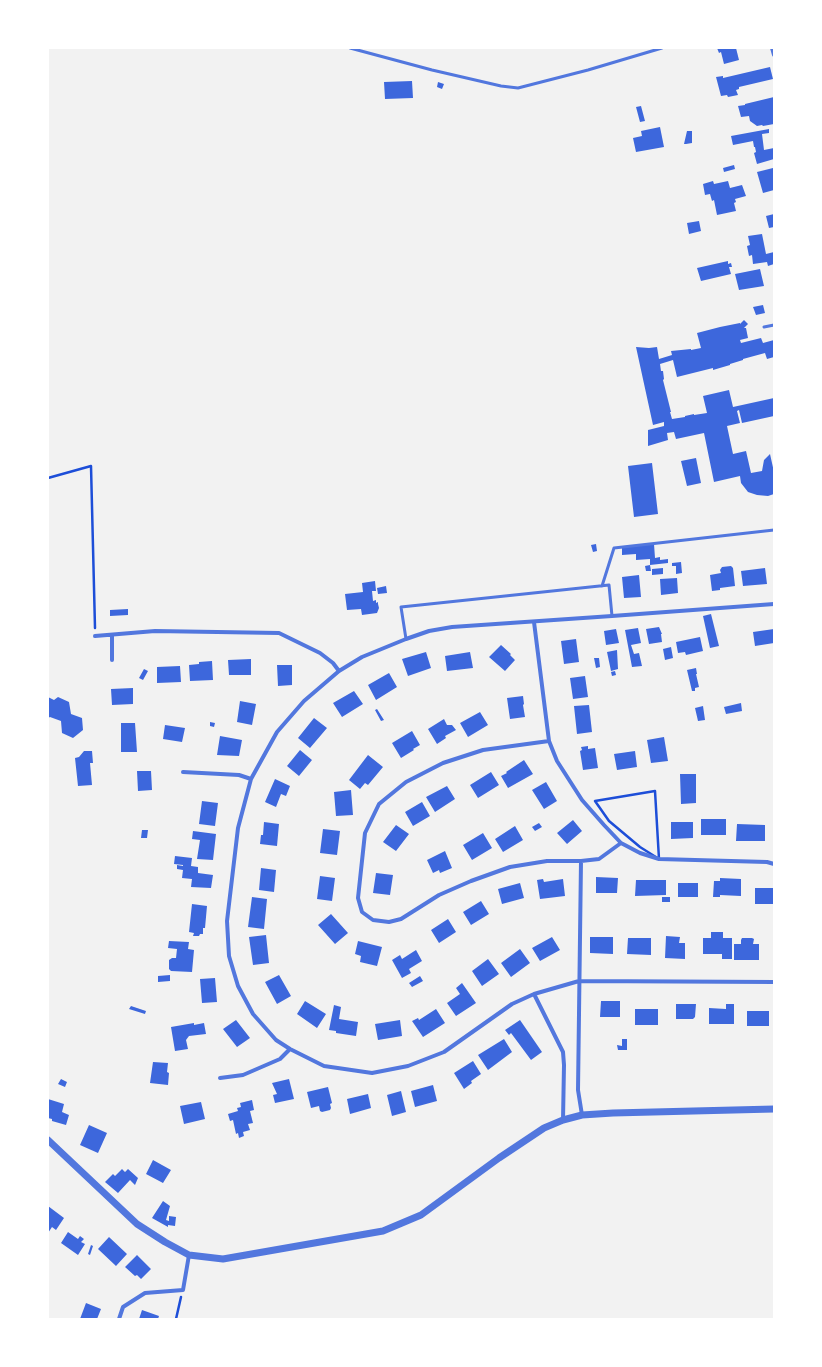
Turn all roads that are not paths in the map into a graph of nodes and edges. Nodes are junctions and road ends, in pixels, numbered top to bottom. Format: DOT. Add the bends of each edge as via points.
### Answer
graph roads {
  1 [pos="350,48"];
  2 [pos="662,48"];
  3 [pos="772,48"];
  4 [pos="774,55"];
  5 [pos="774,325"];
  6 [pos="764,328"];
  7 [pos="774,530"];
  8 [pos="602,586"];
  9 [pos="774,604"];
  10 [pos="612,616"];
  11 [pos="534,622"];
  12 [pos="112,634"];
  13 [pos="95,636"];
  14 [pos="406,639"];
  15 [pos="112,660"];
  16 [pos="338,671"];
  17 [pos="549,740"];
  18 [pos="183,772"];
  19 [pos="251,779"];
  20 [pos="621,843"];
  21 [pos="581,861"];
  22 [pos="774,864"];
  23 [pos="579,981"];
  24 [pos="774,982"];
  25 [pos="534,994"];
  26 [pos="290,1049"];
  27 [pos="220,1078"];
  28 [pos="774,1109"];
  29 [pos="582,1115"];
  30 [pos="563,1120"];
  31 [pos="48,1140"];
  32 [pos="189,1255"];
  33 [pos="118,1319"];
  1 -- 2 [label="lane" via="432,70 518,88"];
  3 -- 4 [label="street"];
  5 -- 6 [label="lane"];
  7 -- 8 [label="lane" via="614,548"];
  8 -- 10 [label="lane" via="609,585"];
  8 -- 14 [label="lane" via="401,607"];
  9 -- 10 [label="street"];
  10 -- 11 [label="street"];
  11 -- 14 [label="street" via="452,627"];
  11 -- 17 [label="street"];
  12 -- 13 [label="street"];
  12 -- 15 [label="street"];
  12 -- 16 [label="street" via="155,631 279,633 320,653 333,663"];
  14 -- 16 [label="street" via="362,657"];
  16 -- 19 [label="street" via="304,701 277,732"];
  17 -- 20 [label="street" via="556,761 582,800"];
  17 -- 21 [label="street" via="483,750 443,763 406,782 379,804 365,833 358,898 362,912 373,920 389,922 401,919 439,895 510,867 547,861"];
  18 -- 19 [label="street" via="239,775"];
  19 -- 26 [label="street" via="238,828 227,921 229,956 238,986 253,1014 276,1040"];
  20 -- 21 [label="street" via="599,859"];
  20 -- 22 [label="street" via="659,859"];
  21 -- 23 [label="street"];
  23 -- 24 [label="street"];
  23 -- 25 [label="street"];
  23 -- 29 [label="street" via="578,1090"];
  25 -- 26 [label="street" via="512,1004 444,1052 408,1066 372,1073 324,1066"];
  25 -- 30 [label="street" via="563,1052"];
  26 -- 27 [label="street" via="280,1059 243,1075"];
  28 -- 29 [label="street"];
  29 -- 30 [label="street"];
  30 -- 32 [label="street" via="544,1128 498,1158 421,1215 383,1231 223,1259"];
  31 -- 32 [label="street" via="137,1224"];
  32 -- 33 [label="street" via="182,1290 145,1293 123,1307"];
}
